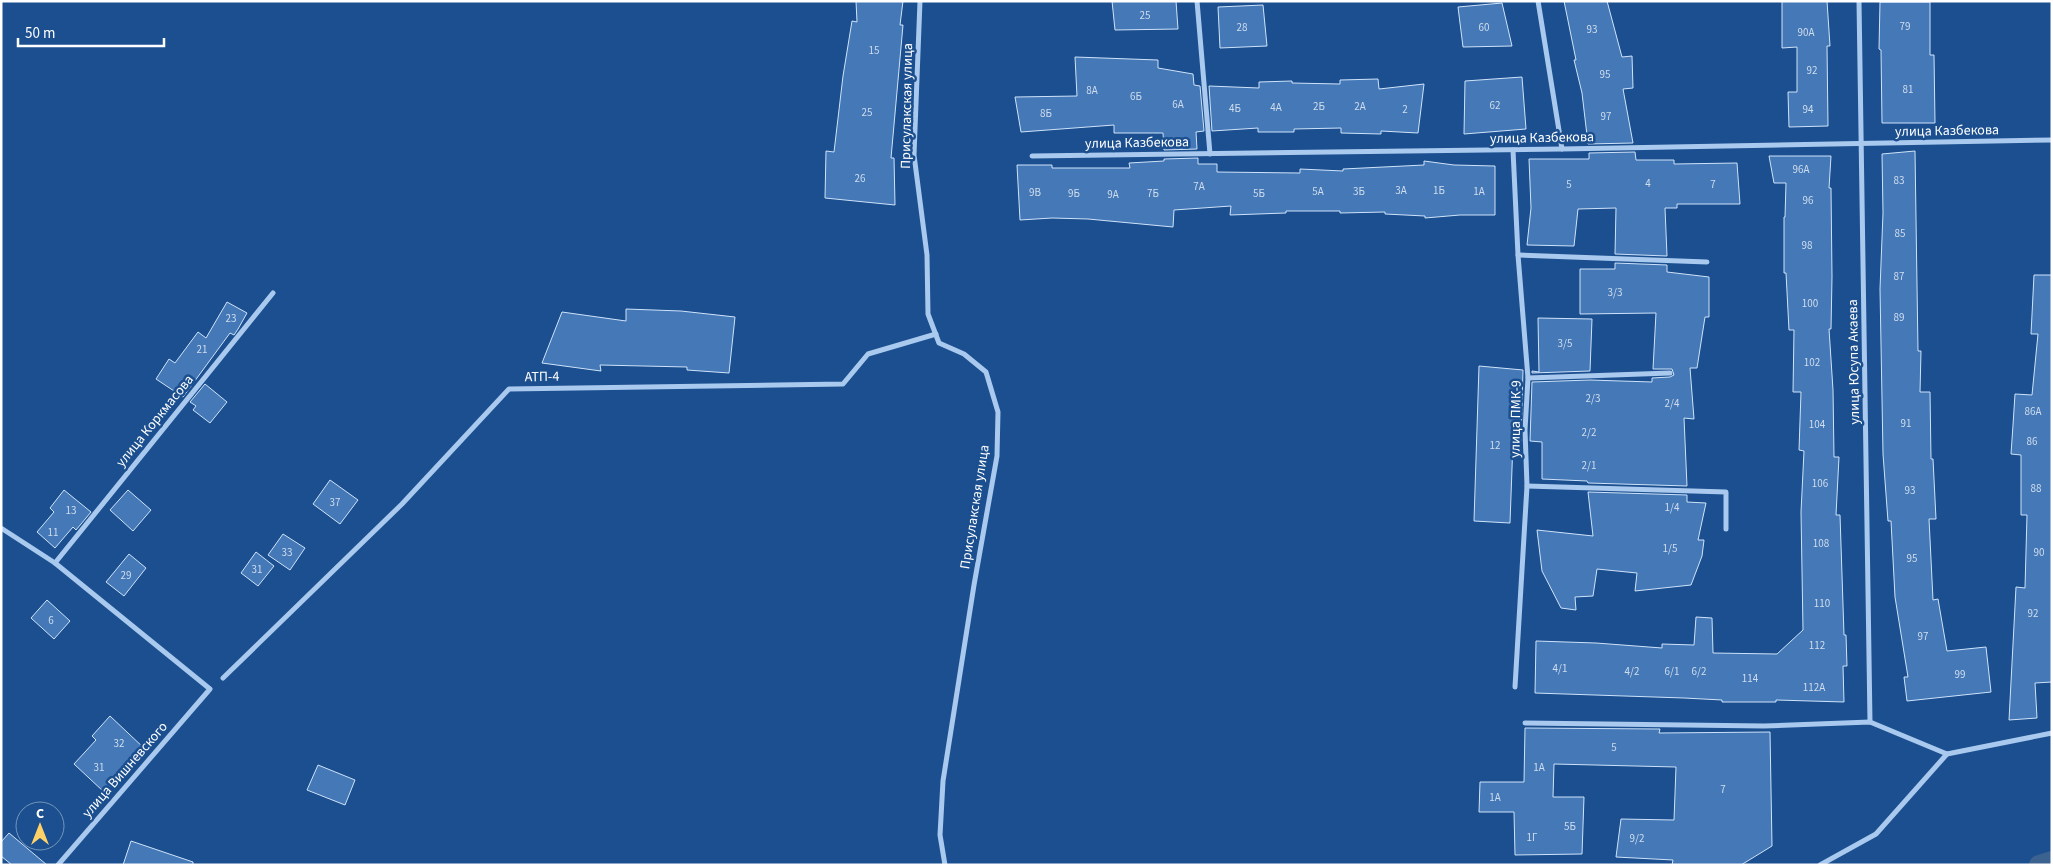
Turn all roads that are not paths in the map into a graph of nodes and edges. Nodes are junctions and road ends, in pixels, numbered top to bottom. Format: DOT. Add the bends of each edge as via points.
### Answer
graph roads {
  1 [pos="920,1"];
  2 [pos="1198,1"];
  3 [pos="1538,1"];
  4 [pos="1859,1"];
  5 [pos="2052,140"];
  6 [pos="1862,143"];
  7 [pos="1513,150"];
  8 [pos="1562,150"];
  9 [pos="1210,154"];
  10 [pos="1032,156"];
  11 [pos="1518,255"];
  12 [pos="1707,262"];
  13 [pos="273,293"];
  14 [pos="936,334"];
  15 [pos="1670,373"];
  16 [pos="1528,378"];
  17 [pos="1527,486"];
  18 [pos="1,528"];
  19 [pos="1726,529"];
  20 [pos="54,564"];
  21 [pos="223,678"];
  22 [pos="1515,687"];
  23 [pos="1870,722"];
  24 [pos="1525,723"];
  25 [pos="2052,733"];
  26 [pos="1947,754"];
  27 [pos="58,865"];
  28 [pos="945,865"];
  29 [pos="1820,865"];
  1 -- 14 [label="street, Присулакская улица" via="914,155 927,255 928,314"];
  2 -- 9 [label="street"];
  3 -- 8 [label="street"];
  4 -- 6 [label="street, улица Юсупа Акаева"];
  5 -- 6 [label="street, улица Казбекова"];
  6 -- 8 [label="street, улица Казбекова"];
  6 -- 23 [label="street, улица Юсупа Акаева"];
  7 -- 8 [label="street, улица Казбекова"];
  7 -- 9 [label="street, улица Казбекова"];
  7 -- 11 [label="street, улица ПМК-9"];
  9 -- 10 [label="street, улица Казбекова"];
  11 -- 12 [label="street"];
  11 -- 16 [label="street, улица ПМК-9"];
  13 -- 20 [label="street, улица Коркмасова"];
  14 -- 21 [label="street, АТП-4" via="868,354 843,384 509,389 402,504"];
  14 -- 28 [label="street, Присулакская улица" via="939,343 964,354 986,372 998,412 997,456 943,781 940,836"];
  15 -- 16 [label="street"];
  16 -- 17 [label="street, улица ПМК-9" via="1525,430"];
  17 -- 19 [label="street" via="1726,492"];
  17 -- 22 [label="street, улица ПМК-9"];
  18 -- 20 [label="street"];
  20 -- 27 [label="street, улица Вишневского" via="210,689"];
  23 -- 24 [label="street" via="1764,726"];
  23 -- 26 [label="street"];
  25 -- 26 [label="street"];
  26 -- 29 [label="street" via="1876,834"];
}
